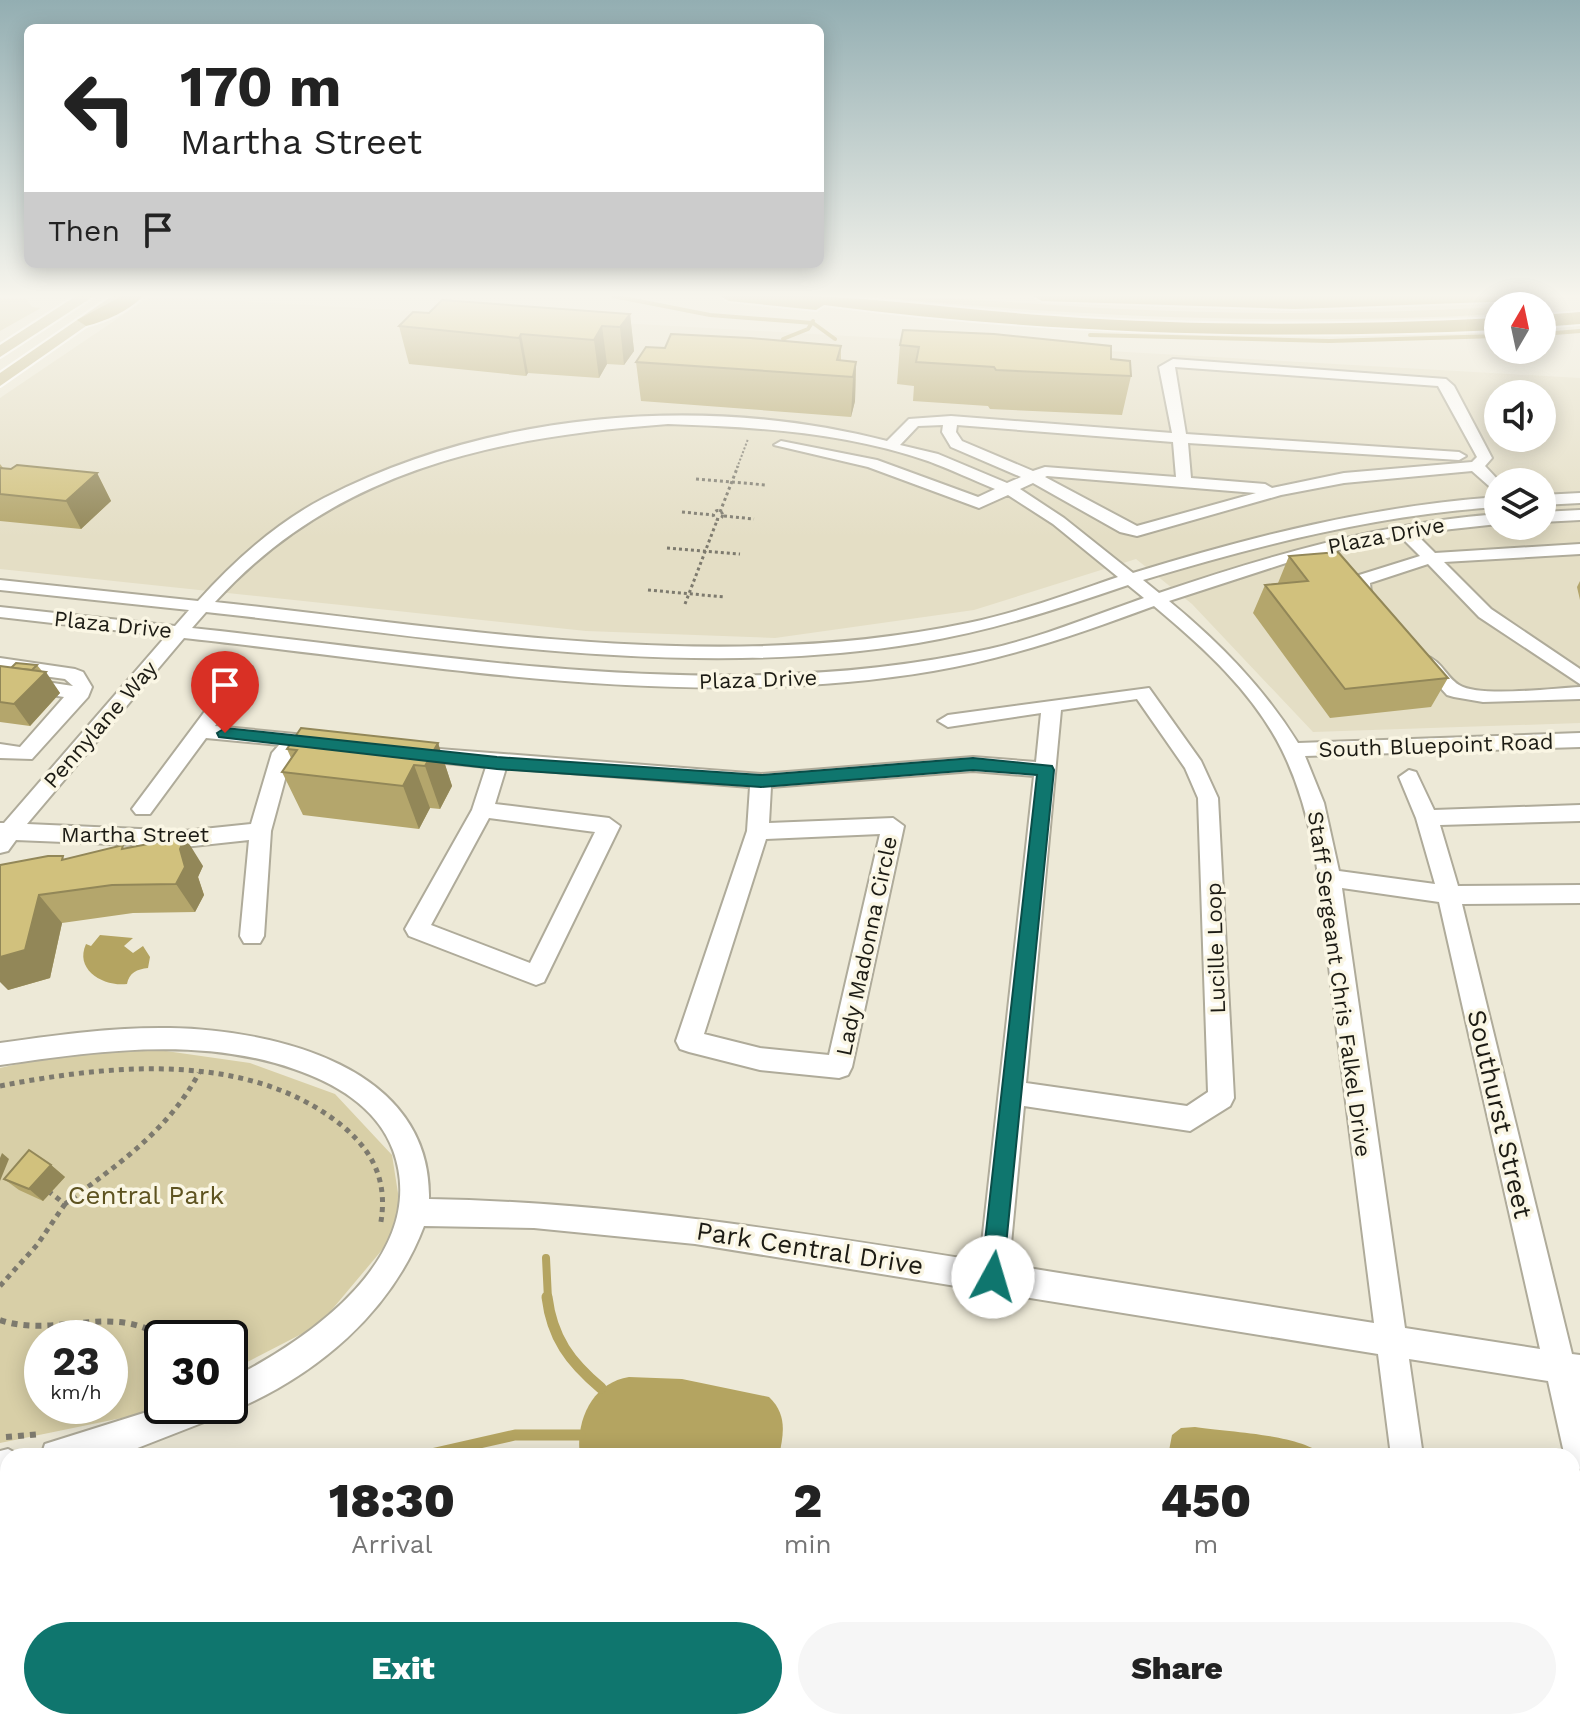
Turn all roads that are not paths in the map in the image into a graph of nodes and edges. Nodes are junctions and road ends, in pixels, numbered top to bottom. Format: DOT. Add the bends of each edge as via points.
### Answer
graph roads {
  1 [pos="1168,377"];
  2 [pos="1366,377"];
  3 [pos="951,420"];
  4 [pos="1180,438"];
  5 [pos="781,445"];
  6 [pos="891,446"];
  7 [pos="1481,462"];
  8 [pos="1485,468"];
  9 [pos="1030,475"];
  10 [pos="1184,482"];
  11 [pos="1008,489"];
  12 [pos="1279,491"];
  13 [pos="1580,498"];
  14 [pos="1556,499"];
  15 [pos="1484,503"];
  16 [pos="1580,515"];
  17 [pos="1556,516"];
  18 [pos="1484,520"];
  19 [pos="1402,529"];
  20 [pos="1580,549"];
  21 [pos="1431,558"];
  22 [pos="1131,579"];
  23 [pos="0,585"];
  24 [pos="1158,599"];
  25 [pos="202,606"];
  26 [pos="0,612"];
  27 [pos="1383,615"];
  28 [pos="180,631"];
  29 [pos="1413,648"];
  30 [pos="0,664"];
  31 [pos="245,671"];
  32 [pos="0,674"];
  33 [pos="1580,678"];
  34 [pos="0,681"];
  35 [pos="82,690"];
  36 [pos="1580,693"];
  37 [pos="1052,705"];
  38 [pos="948,721"];
  39 [pos="199,731"];
  40 [pos="1580,740"];
  41 [pos="302,741"];
  42 [pos="332,745"];
  43 [pos="1292,750"];
  44 [pos="0,751"];
  45 [pos="392,751"];
  46 [pos="497,763"];
  47 [pos="1046,770"];
  48 [pos="1409,777"];
  49 [pos="761,781"];
  50 [pos="143,809"];
  51 [pos="483,810"];
  52 [pos="1580,813"];
  53 [pos="1427,818"];
  54 [pos="260,831"];
  55 [pos="758,831"];
  56 [pos="3,836"];
  57 [pos="1329,878"];
  58 [pos="1580,894"];
  59 [pos="1449,895"];
  60 [pos="252,936"];
  61 [pos="0,1054"];
  62 [pos="1013,1093"];
  63 [pos="416,1212"];
  64 [pos="993,1277"];
  65 [pos="1391,1340"];
  66 [pos="1570,1369"];
  67 [pos="248,1386"];
  68 [pos="171,1424"];
  69 [pos="126,1447"];
  70 [pos="1406,1448"];
  71 [pos="1579,1448"];
  1 -- 4 [label="street"];
  2 -- 7 [label="street" via="1447,386"];
  3 -- 4 [label="street"];
  3 -- 6 [label="street" via="914,422"];
  3 -- 9 [label="street" via="949,432 956,444"];
  4 -- 7 [label="street"];
  4 -- 10 [label="street"];
  5 -- 11 [label="street" via="872,463 979,503"];
  6 -- 11 [label="street, Staff Sergeant Chris Falkel Drive"];
  6 -- 25 [label="street, Pennylane Way" via="794,428 687,421 579,427 477,446 380,478 310,513 244,561"];
  7 -- 8 [label="street"];
  7 -- 12 [label="street"];
  9 -- 10 [label="street" via="1052,470"];
  9 -- 11 [label="street"];
  9 -- 12 [label="street" via="1137,531"];
  10 -- 12 [label="street"];
  11 -- 22 [label="street, Staff Sergeant Chris Falkel Drive" via="1055,516"];
  13 -- 14 [label="street"];
  15 -- 22 [label="street, Plaza Drive" via="1344,519"];
  16 -- 17 [label="street"];
  18 -- 19 [label="street, Plaza Drive"];
  19 -- 21 [label="street"];
  19 -- 24 [label="street, Plaza Drive" via="1322,547"];
  20 -- 21 [label="street"];
  21 -- 27 [label="street" via="1362,580 1362,594"];
  21 -- 33 [label="street" via="1498,624"];
  22 -- 24 [label="street, Staff Sergeant Chris Falkel Drive"];
  22 -- 25 [label="street, Plaza Drive" via="974,628 869,645 756,653 605,649"];
  23 -- 25 [label="street, Plaza Drive"];
  24 -- 28 [label="street, Plaza Drive" via="1045,640 992,653 880,672 785,680 594,677"];
  24 -- 43 [label="street, Staff Sergeant Chris Falkel Drive" via="1236,671"];
  25 -- 28 [label="street, Pennylane Way"];
  26 -- 28 [label="street, Plaza Drive"];
  28 -- 56 [label="street, Pennylane Way"];
  29 -- 36 [label="street" via="1454,691 1483,696"];
  30 -- 35 [label="street" via="68,673 76,676"];
  31 -- 39 [label="street"];
  32 -- 35 [label="street"];
  34 -- 35 [label="street"];
  35 -- 44 [label="street" via="25,754"];
  37 -- 38 [label="street, Lucille Loop"];
  37 -- 47 [label="street"];
  37 -- 62 [label="street, Lucille Loop" via="1142,692 1204,788 1221,1098 1190,1119"];
  39 -- 41 [label="street"];
  39 -- 50 [label="street"];
  40 -- 43 [label="street, South Bluepoint Road"];
  41 -- 42 [label="street"];
  41 -- 54 [label="street" via="282,753"];
  43 -- 57 [label="street, Staff Sergeant Chris Falkel Drive" via="1313,801"];
  45 -- 46 [label="street"];
  46 -- 49 [label="street"];
  46 -- 51 [label="street"];
  47 -- 49 [label="street" via="973,764"];
  47 -- 62 [label="street"];
  48 -- 53 [label="street, Southurst Street"];
  49 -- 55 [label="street, Lady Madonna Circle"];
  51 -- 51 [label="street" via="417,929 536,975 609,826"];
  52 -- 53 [label="street"];
  53 -- 59 [label="street, Southurst Street"];
  54 -- 56 [label="street, Martha Street" via="184,839"];
  54 -- 60 [label="street"];
  55 -- 55 [label="street, Lady Madonna Circle" via="689,1041 760,1059 839,1067 893,826"];
  57 -- 59 [label="street"];
  57 -- 65 [label="street, Staff Sergeant Chris Falkel Drive"];
  58 -- 59 [label="street"];
  59 -- 66 [label="street, Southurst Street"];
  61 -- 63 [label="street" via="184,1038 249,1046 309,1062 359,1087 390,1116 414,1166"];
  62 -- 64 [label="street"];
  63 -- 64 [label="street, Park Central Drive" via="640,1223"];
  63 -- 67 [label="street" via="394,1261 348,1317 300,1358"];
  64 -- 65 [label="street, Park Central Drive"];
  65 -- 66 [label="street, Park Central Drive"];
  65 -- 70 [label="street, Staff Sergeant Chris Falkel Drive"];
  66 -- 71 [label="street, Southurst Street"];
  68 -- 69 [label="street"];
}
